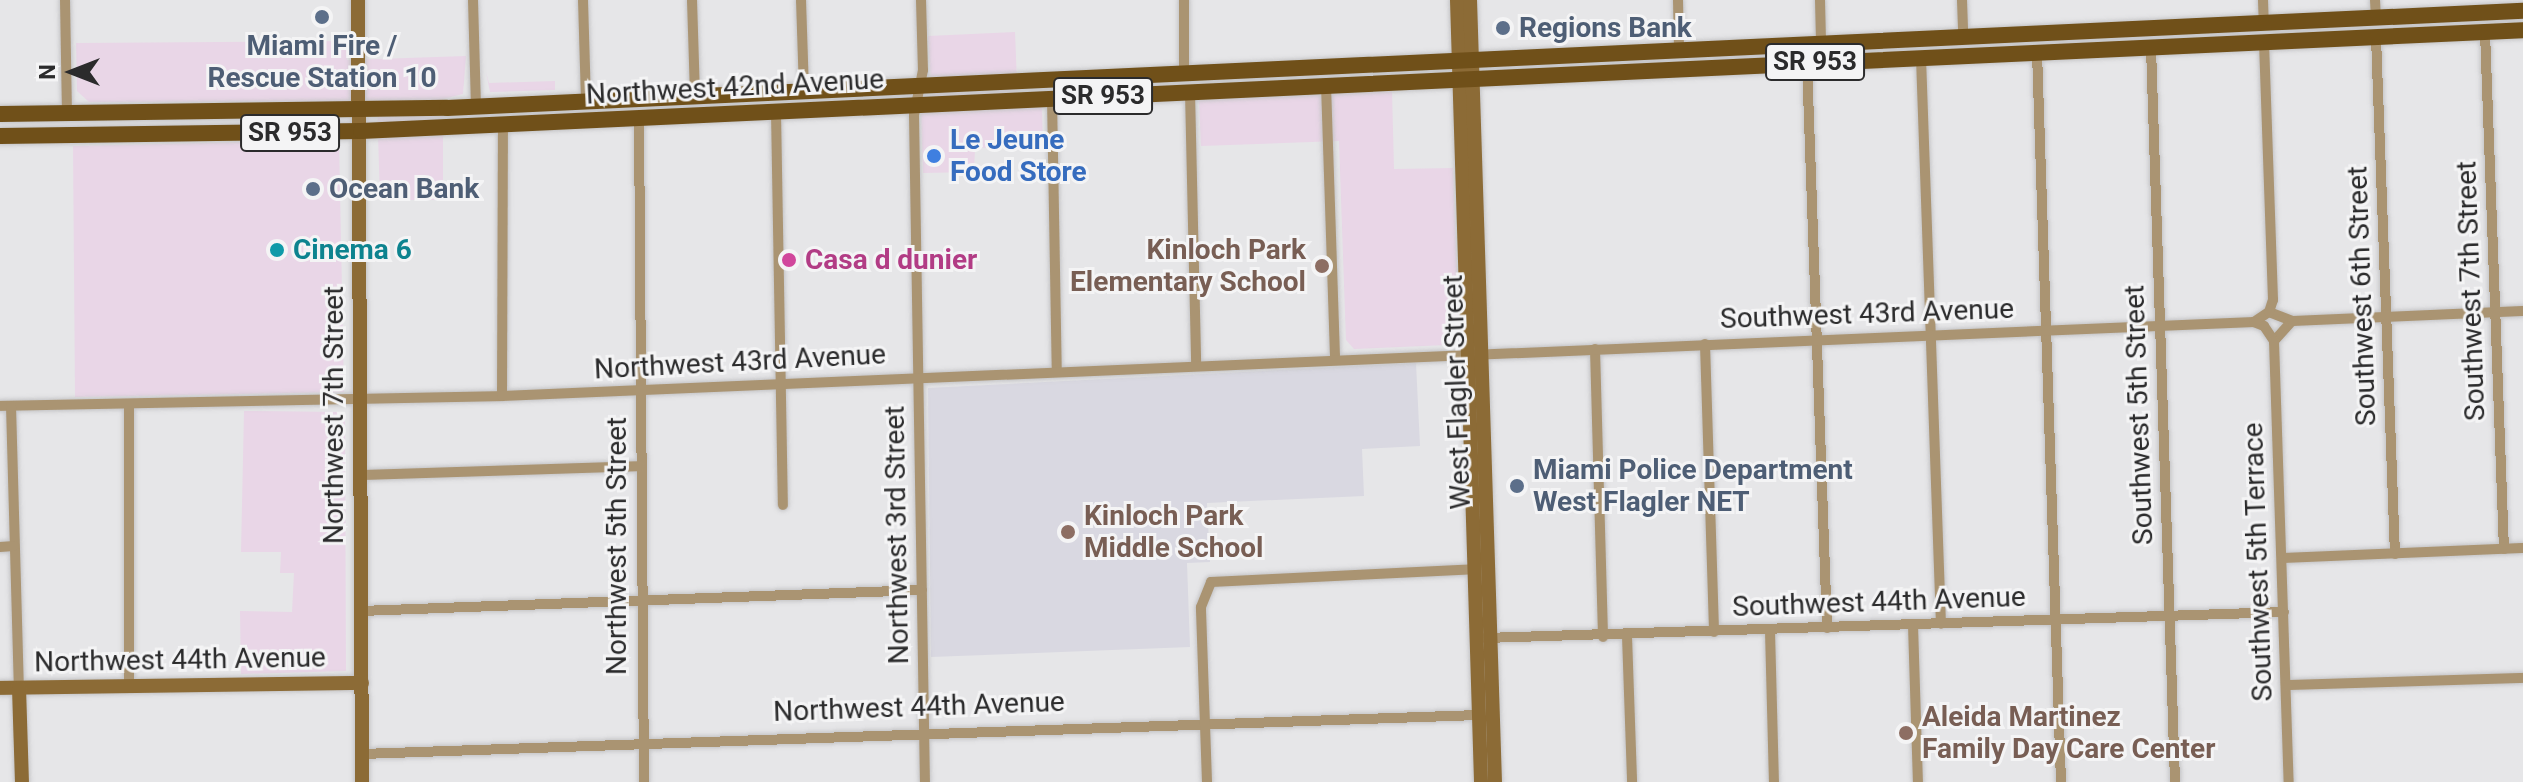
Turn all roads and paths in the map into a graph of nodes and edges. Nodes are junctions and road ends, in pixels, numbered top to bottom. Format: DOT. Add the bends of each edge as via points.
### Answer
graph roads {
  1 [pos="65,0"];
  2 [pos="358,0"];
  3 [pos="473,0"];
  4 [pos="583,0"];
  5 [pos="692,0"];
  6 [pos="801,0"];
  7 [pos="921,0"];
  8 [pos="1184,0"];
  9 [pos="1457,0"];
  10 [pos="1470,0"];
  11 [pos="1678,0"];
  12 [pos="1820,0"];
  13 [pos="1962,0"];
  14 [pos="2263,0"];
  15 [pos="2375,0"];
  16 [pos="2463,7"];
  17 [pos="2523,11"];
  18 [pos="2376,18"];
  19 [pos="2264,23"];
  20 [pos="2238,24"];
  21 [pos="2523,30"];
  22 [pos="2078,31"];
  23 [pos="2485,32"];
  24 [pos="1963,36"];
  25 [pos="2376,37"];
  26 [pos="1825,42"];
  27 [pos="2264,42"];
  28 [pos="1717,47"];
  29 [pos="2151,47"];
  30 [pos="1679,49"];
  31 [pos="2037,52"];
  32 [pos="2056,52"];
  33 [pos="1921,58"];
  34 [pos="1465,59"];
  35 [pos="1807,63"];
  36 [pos="1679,69"];
  37 [pos="1218,70"];
  38 [pos="1645,70"];
  39 [pos="1184,71"];
  40 [pos="1465,77"];
  41 [pos="920,84"];
  42 [pos="1326,85"];
  43 [pos="804,90"];
  44 [pos="1190,92"];
  45 [pos="695,95"];
  46 [pos="677,96"];
  47 [pos="1052,98"];
  48 [pos="586,100"];
  49 [pos="916,104"];
  50 [pos="476,106"];
  51 [pos="361,110"];
  52 [pos="776,112"];
  53 [pos="67,113"];
  54 [pos="102,113"];
  55 [pos="0,114"];
  56 [pos="639,118"];
  57 [pos="550,123"];
  58 [pos="503,125"];
  59 [pos="361,131"];
  60 [pos="0,136"];
  61 [pos="33,136"];
  62 [pos="64,136"];
  63 [pos="2523,311"];
  64 [pos="2495,313"];
  65 [pos="2387,317"];
  66 [pos="2274,323"];
  67 [pos="2160,327"];
  68 [pos="2045,331"];
  69 [pos="1931,336"];
  70 [pos="1817,341"];
  71 [pos="1705,344"];
  72 [pos="1595,349"];
  73 [pos="1474,355"];
  74 [pos="1335,360"];
  75 [pos="1196,366"];
  76 [pos="1057,372"];
  77 [pos="919,378"];
  78 [pos="780,384"];
  79 [pos="640,390"];
  80 [pos="502,396"];
  81 [pos="359,401"];
  82 [pos="129,404"];
  83 [pos="6,406"];
  84 [pos="640,466"];
  85 [pos="360,475"];
  86 [pos="783,505"];
  87 [pos="14,546"];
  88 [pos="0,547"];
  89 [pos="2523,548"];
  90 [pos="2504,549"];
  91 [pos="2395,554"];
  92 [pos="2282,558"];
  93 [pos="1474,569"];
  94 [pos="922,590"];
  95 [pos="638,601"];
  96 [pos="361,611"];
  97 [pos="2284,612"];
  98 [pos="2170,616"];
  99 [pos="2056,620"];
  100 [pos="1941,624"];
  101 [pos="1913,625"];
  102 [pos="1827,628"];
  103 [pos="1770,631"];
  104 [pos="1714,632"];
  105 [pos="1476,633"];
  106 [pos="1627,636"];
  107 [pos="1603,637"];
  108 [pos="1490,640"];
  109 [pos="2523,678"];
  110 [pos="362,683"];
  111 [pos="2286,685"];
  112 [pos="129,686"];
  113 [pos="0,688"];
  114 [pos="19,688"];
  115 [pos="1479,715"];
  116 [pos="1205,722"];
  117 [pos="924,732"];
  118 [pos="1494,736"];
  119 [pos="643,744"];
  120 [pos="362,754"];
  121 [pos="22,782"];
  122 [pos="362,782"];
  123 [pos="644,782"];
  124 [pos="925,782"];
  125 [pos="1207,782"];
  126 [pos="1481,782"];
  127 [pos="1495,782"];
  128 [pos="1632,782"];
  129 [pos="1774,782"];
  130 [pos="1918,782"];
  131 [pos="2061,782"];
  132 [pos="2175,782"];
  133 [pos="2289,782"];
  1 -- 53 [label="street"];
  2 -- 51 [label="main road, Northwest 7th Street"];
  3 -- 50 [label="street"];
  4 -- 48 [label="street"];
  5 -- 45 [label="street"];
  6 -- 43 [label="street"];
  7 -- 41 [label="street, Northwest 3rd Street"];
  8 -- 39 [label="street"];
  9 -- 34 [label="main road, West Flagler Street"];
  10 -- 34 [label="main road, West Flagler Street"];
  11 -- 30 [label="street"];
  12 -- 26 [label="street"];
  13 -- 24 [label="street"];
  14 -- 19 [label="street"];
  15 -- 18 [label="street"];
  16 -- 17 [label="main road, SR 953"];
  16 -- 18 [label="main road, SR 953"];
  18 -- 19 [label="main road, SR 953"];
  19 -- 20 [label="main road, SR 953"];
  20 -- 22 [label="main road, SR 953"];
  20 -- 27 [label="main road"];
  21 -- 23 [label="main road, SR 953"];
  22 -- 24 [label="main road, SR 953"];
  22 -- 32 [label="main road"];
  23 -- 25 [label="main road, SR 953"];
  23 -- 64 [label="street, Southwest 7th Street"];
  24 -- 26 [label="main road, SR 953"];
  25 -- 27 [label="main road, SR 953"];
  25 -- 65 [label="street, Southwest 6th Street"];
  26 -- 28 [label="main road, SR 953"];
  26 -- 35 [label="main road"];
  27 -- 29 [label="main road, SR 953"];
  27 -- 66 [label="street, Southwest 5th Terrace"];
  28 -- 30 [label="main road, SR 953"];
  28 -- 36 [label="main road" via="1690,58"];
  29 -- 32 [label="main road, SR 953"];
  29 -- 67 [label="street, Southwest 5th Street"];
  30 -- 34 [label="main road, SR 953"];
  30 -- 38 [label="main road" via="1671,60"];
  31 -- 32 [label="main road, SR 953"];
  31 -- 33 [label="main road, SR 953"];
  31 -- 68 [label="street"];
  33 -- 35 [label="main road, SR 953"];
  33 -- 69 [label="street"];
  34 -- 37 [label="main road, Northwest 42nd Avenue / SR 953"];
  34 -- 40 [label="main road, West Flagler Street"];
  35 -- 36 [label="main road, SR 953"];
  35 -- 70 [label="street"];
  36 -- 38 [label="main road, SR 953"];
  37 -- 39 [label="main road, Northwest 42nd Avenue / SR 953"];
  37 -- 44 [label="main road"];
  38 -- 40 [label="main road, SR 953"];
  39 -- 41 [label="main road, Northwest 42nd Avenue / SR 953"];
  40 -- 42 [label="main road, Northwest 42nd Avenue / SR 953"];
  40 -- 73 [label="main road, West Flagler Street"];
  41 -- 43 [label="main road, Northwest 42nd Avenue / SR 953"];
  41 -- 49 [label="street, Northwest 3rd Street"];
  42 -- 44 [label="main road, Northwest 42nd Avenue / SR 953"];
  42 -- 74 [label="street"];
  43 -- 45 [label="main road, Northwest 42nd Avenue / SR 953"];
  44 -- 47 [label="main road, Northwest 42nd Avenue / SR 953"];
  44 -- 75 [label="street"];
  45 -- 46 [label="main road, Northwest 42nd Avenue / SR 953"];
  46 -- 48 [label="main road, Northwest 42nd Avenue / SR 953"];
  46 -- 56 [label="main road" via="651,105"];
  47 -- 49 [label="main road, Northwest 42nd Avenue / SR 953"];
  47 -- 76 [label="street"];
  48 -- 50 [label="main road, Northwest 42nd Avenue / SR 953"];
  48 -- 57 [label="main road"];
  49 -- 52 [label="main road, Northwest 42nd Avenue / SR 953"];
  49 -- 77 [label="street, Northwest 3rd Street"];
  50 -- 51 [label="main road, Northwest 42nd Avenue / SR 953"];
  51 -- 54 [label="main road, Northwest 42nd Avenue / SR 953"];
  51 -- 59 [label="main road, Northwest 7th Street"];
  52 -- 56 [label="main road, Northwest 42nd Avenue / SR 953"];
  52 -- 78 [label="street"];
  53 -- 54 [label="main road, Northwest 42nd Avenue / SR 953"];
  53 -- 55 [label="main road, Northwest 42nd Avenue / SR 953"];
  53 -- 61 [label="main road" via="58,125"];
  54 -- 62 [label="main road" via="77,123"];
  56 -- 57 [label="main road, Northwest 42nd Avenue / SR 953"];
  56 -- 79 [label="street, Northwest 5th Street"];
  57 -- 58 [label="main road, Northwest 42nd Avenue / SR 953"];
  58 -- 59 [label="main road, Northwest 42nd Avenue / SR 953"];
  58 -- 80 [label="street"];
  59 -- 62 [label="main road, Northwest 42nd Avenue / SR 953"];
  59 -- 81 [label="main road, Northwest 7th Street"];
  60 -- 61 [label="main road, Northwest 42nd Avenue / SR 953"];
  61 -- 62 [label="main road, Northwest 42nd Avenue / SR 953"];
  63 -- 64 [label="street, Southwest 43rd Avenue"];
  64 -- 65 [label="street, Southwest 43rd Avenue"];
  64 -- 90 [label="street, Southwest 7th Street"];
  65 -- 66 [label="street, Southwest 43rd Avenue"];
  65 -- 91 [label="street, Southwest 6th Street"];
  66 -- 67 [label="street, Southwest 43rd Avenue"];
  66 -- 92 [label="street, Southwest 5th Terrace"];
  67 -- 68 [label="street, Southwest 43rd Avenue"];
  67 -- 98 [label="street, Southwest 5th Street"];
  68 -- 69 [label="street, Southwest 43rd Avenue"];
  68 -- 99 [label="street"];
  69 -- 70 [label="street, Southwest 43rd Avenue"];
  69 -- 100 [label="street"];
  70 -- 71 [label="street, Southwest 43rd Avenue"];
  70 -- 102 [label="street"];
  71 -- 72 [label="street, Southwest 43rd Avenue"];
  71 -- 104 [label="street"];
  72 -- 73 [label="street, Southwest 43rd Avenue"];
  72 -- 107 [label="street"];
  73 -- 74 [label="street, Northwest 43rd Avenue"];
  73 -- 93 [label="main road, West Flagler Street"];
  73 -- 108 [label="main road, West Flagler Street"];
  74 -- 75 [label="street, Northwest 43rd Avenue"];
  75 -- 76 [label="street, Northwest 43rd Avenue"];
  76 -- 77 [label="street, Northwest 43rd Avenue"];
  77 -- 78 [label="street, Northwest 43rd Avenue"];
  77 -- 94 [label="street, Northwest 3rd Street"];
  78 -- 79 [label="street, Northwest 43rd Avenue"];
  78 -- 86 [label="street"];
  79 -- 80 [label="street, Northwest 43rd Avenue"];
  79 -- 84 [label="street, Northwest 5th Street"];
  80 -- 81 [label="street, Northwest 43rd Avenue"];
  81 -- 82 [label="street, Northwest 43rd Avenue"];
  81 -- 85 [label="main road, Northwest 7th Street"];
  82 -- 83 [label="street, Northwest 43rd Avenue"];
  82 -- 112 [label="street"];
  83 -- 87 [label="street"];
  84 -- 85 [label="street"];
  84 -- 95 [label="street, Northwest 5th Street"];
  85 -- 96 [label="main road, Northwest 7th Street"];
  87 -- 88 [label="street"];
  87 -- 114 [label="street"];
  89 -- 90 [label="street"];
  90 -- 91 [label="street"];
  91 -- 92 [label="street"];
  92 -- 97 [label="street, Southwest 5th Terrace"];
  93 -- 105 [label="main road, West Flagler Street"];
  93 -- 116 [label="street" via="1219,579 1207,586 1201,607"];
  94 -- 95 [label="street"];
  94 -- 117 [label="street, Northwest 3rd Street"];
  95 -- 96 [label="street"];
  95 -- 119 [label="street, Northwest 5th Street"];
  96 -- 110 [label="main road, Northwest 7th Street"];
  97 -- 98 [label="street, Southwest 44th Avenue"];
  97 -- 111 [label="street, Southwest 5th Terrace"];
  98 -- 99 [label="street, Southwest 44th Avenue"];
  98 -- 132 [label="street, Southwest 5th Street"];
  99 -- 100 [label="street, Southwest 44th Avenue"];
  99 -- 131 [label="street"];
  100 -- 101 [label="street, Southwest 44th Avenue"];
  101 -- 102 [label="street, Southwest 44th Avenue"];
  101 -- 130 [label="street"];
  102 -- 103 [label="street, Southwest 44th Avenue"];
  103 -- 104 [label="street, Southwest 44th Avenue"];
  103 -- 129 [label="street"];
  104 -- 106 [label="street, Southwest 44th Avenue"];
  105 -- 108 [label="street, Southwest 44th Avenue"];
  105 -- 115 [label="main road, West Flagler Street"];
  106 -- 107 [label="street, Southwest 44th Avenue"];
  106 -- 128 [label="street"];
  107 -- 108 [label="street, Southwest 44th Avenue"];
  108 -- 118 [label="main road, West Flagler Street"];
  109 -- 111 [label="street"];
  110 -- 112 [label="main road, Northwest 44th Avenue"];
  110 -- 120 [label="main road, Northwest 7th Street"];
  111 -- 133 [label="street, Southwest 5th Terrace"];
  112 -- 114 [label="main road, Northwest 44th Avenue"];
  113 -- 114 [label="main road, Northwest 44th Avenue"];
  114 -- 121 [label="main road"];
  115 -- 116 [label="street, Northwest 44th Avenue"];
  115 -- 118 [label="main road"];
  115 -- 126 [label="main road, West Flagler Street"];
  116 -- 117 [label="street, Northwest 44th Avenue"];
  116 -- 125 [label="street"];
  117 -- 119 [label="street, Northwest 44th Avenue"];
  117 -- 124 [label="street, Northwest 3rd Street"];
  118 -- 127 [label="main road, West Flagler Street"];
  119 -- 120 [label="street, Northwest 44th Avenue"];
  119 -- 123 [label="street, Northwest 5th Street"];
  120 -- 122 [label="main road, Northwest 7th Street"];
}
